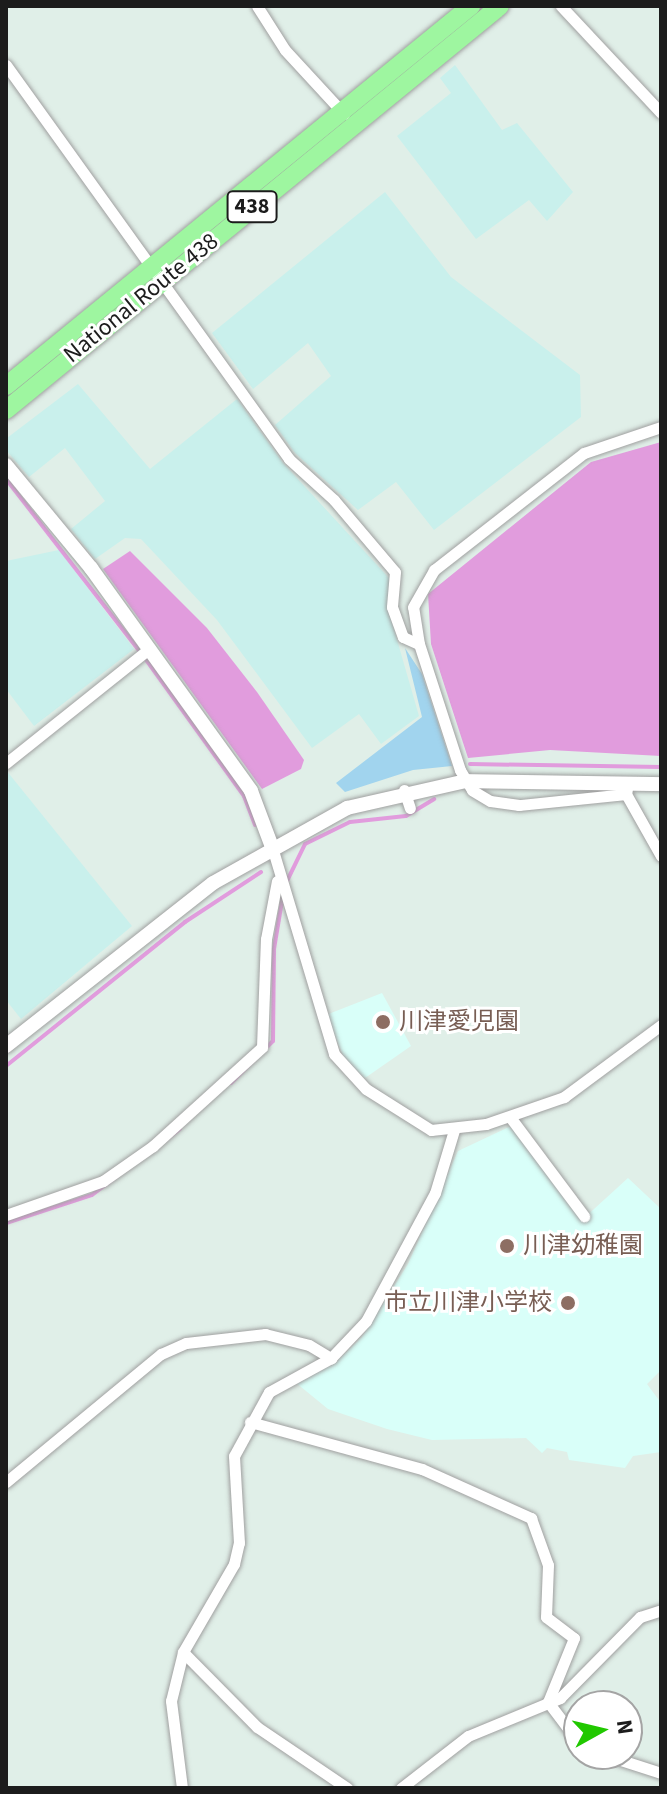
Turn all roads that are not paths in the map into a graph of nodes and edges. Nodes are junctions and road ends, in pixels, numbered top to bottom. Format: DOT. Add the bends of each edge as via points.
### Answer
graph roads {
  1 [pos="257,6"];
  2 [pos="471,6"];
  3 [pos="561,6"];
  4 [pos="488,9"];
  5 [pos="6,65"];
  6 [pos="9,80"];
  7 [pos="341,110"];
  8 [pos="661,113"];
  9 [pos="352,126"];
  10 [pos="156,274"];
  11 [pos="6,386"];
  12 [pos="6,410"];
  13 [pos="661,427"];
  14 [pos="6,465"];
  15 [pos="419,644"];
  16 [pos="145,652"];
  17 [pos="6,763"];
  18 [pos="466,781"];
  19 [pos="661,784"];
  20 [pos="627,788"];
  21 [pos="404,790"];
  22 [pos="410,808"];
  23 [pos="272,847"];
  24 [pos="661,856"];
  25 [pos="281,890"];
  26 [pos="661,1025"];
  27 [pos="6,1046"];
  28 [pos="510,1117"];
  29 [pos="454,1130"];
  30 [pos="6,1215"];
  31 [pos="584,1216"];
  32 [pos="331,1358"];
  33 [pos="250,1422"];
  34 [pos="6,1482"];
  35 [pos="661,1610"];
  36 [pos="183,1652"];
  37 [pos="548,1702"];
  38 [pos="563,1722"];
  39 [pos="182,1788"];
  40 [pos="347,1788"];
  41 [pos="401,1788"];
  1 -- 7 [label="street" via="285,50"];
  2 -- 7 [label="highway, National Route 438 / 438"];
  3 -- 8 [label="street"];
  4 -- 9 [label="highway, National Route 438 / 438"];
  5 -- 6 [label="street"];
  6 -- 10 [label="street"];
  7 -- 9 [label="street"];
  7 -- 10 [label="highway, National Route 438 / 438"];
  9 -- 10 [label="highway, National Route 438 / 438"];
  10 -- 11 [label="highway, National Route 438 / 438"];
  10 -- 12 [label="highway, National Route 438 / 438"];
  10 -- 15 [label="street" via="289,459 334,500 395,572 392,607 403,637"];
  13 -- 15 [label="street" via="584,453 434,570 414,599"];
  14 -- 16 [label="street"];
  15 -- 18 [label="street"];
  16 -- 17 [label="street"];
  16 -- 23 [label="street" via="251,791"];
  18 -- 20 [label="street"];
  18 -- 20 [label="street" via="482,797 506,804"];
  18 -- 21 [label="street"];
  19 -- 20 [label="street"];
  20 -- 24 [label="street"];
  21 -- 22 [label="street"];
  21 -- 23 [label="street" via="347,808"];
  23 -- 25 [label="street"];
  23 -- 27 [label="street" via="159,921"];
  25 -- 29 [label="street" via="304,945 323,1027 342,1067 394,1110 431,1130"];
  25 -- 30 [label="street" via="266,939 262,1047 153,1146 103,1181"];
  26 -- 28 [label="street" via="564,1097"];
  28 -- 29 [label="street"];
  28 -- 31 [label="street"];
  29 -- 32 [label="street" via="435,1193 402,1263 366,1321"];
  32 -- 33 [label="street" via="269,1392"];
  32 -- 34 [label="street" via="309,1345 265,1334 186,1343 161,1354"];
  33 -- 36 [label="street" via="230,1467 239,1543 234,1564"];
  33 -- 37 [label="street" via="422,1469 531,1518 548,1565 546,1617 574,1638"];
  35 -- 37 [label="street" via="640,1617 560,1698"];
  36 -- 39 [label="street" via="170,1725"];
  36 -- 40 [label="street" via="257,1727"];
  37 -- 38 [label="street"];
  37 -- 41 [label="street" via="468,1736"];
}
